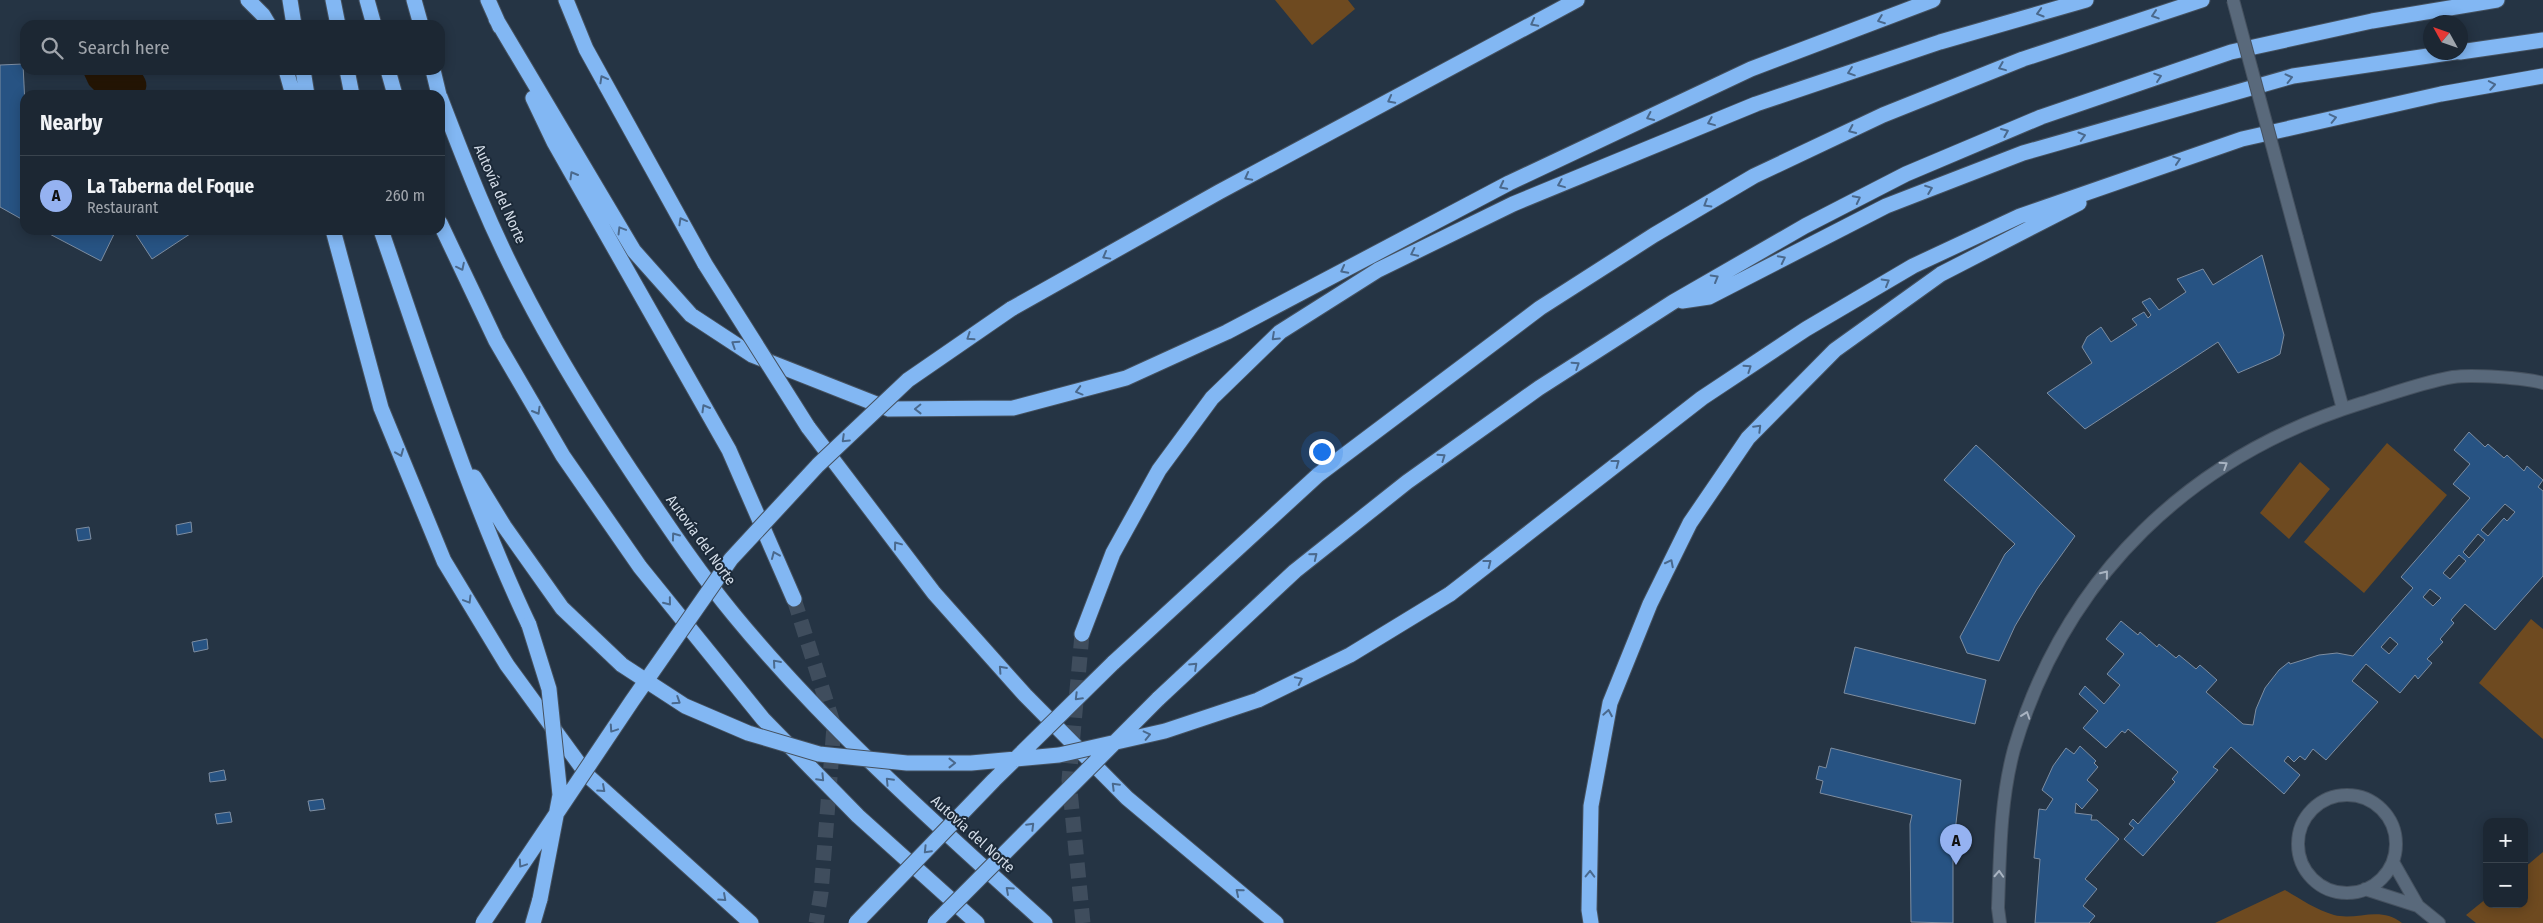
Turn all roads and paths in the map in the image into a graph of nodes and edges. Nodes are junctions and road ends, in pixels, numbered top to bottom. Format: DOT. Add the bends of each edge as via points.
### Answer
graph roads {
  1 [pos="248,0"];
  2 [pos="290,0"];
  3 [pos="333,0"];
  4 [pos="367,0"];
  5 [pos="414,0"];
  6 [pos="488,0"];
  7 [pos="566,0"];
  8 [pos="1577,0"];
  9 [pos="1933,0"];
  10 [pos="2086,0"];
  11 [pos="2202,0"];
  12 [pos="2233,0"];
  13 [pos="2497,0"];
  14 [pos="496,19"];
  15 [pos="266,20"];
  16 [pos="293,20"];
  17 [pos="337,20"];
  18 [pos="373,20"];
  19 [pos="420,20"];
  20 [pos="2543,40"];
  21 [pos="2468,51"];
  22 [pos="2423,57"];
  23 [pos="287,75"];
  24 [pos="304,75"];
  25 [pos="348,75"];
  26 [pos="389,75"];
  27 [pos="434,75"];
  28 [pos="2543,76"];
  29 [pos="292,90"];
  30 [pos="306,90"];
  31 [pos="351,90"];
  32 [pos="394,90"];
  33 [pos="438,90"];
  34 [pos="445,109"];
  35 [pos="2130,176"];
  36 [pos="445,233"];
  37 [pos="334,235"];
  38 [pos="383,235"];
  39 [pos="1673,302"];
  40 [pos="2543,383"];
  41 [pos="2343,409"];
  42 [pos="456,448"];
  43 [pos="794,599"];
  44 [pos="1082,634"];
  45 [pos="2393,862"];
  46 [pos="2365,889"];
  47 [pos="2418,906"];
  48 [pos="483,923"];
  49 [pos="533,923"];
  50 [pos="751,923"];
  51 [pos="856,923"];
  52 [pos="935,923"];
  53 [pos="977,923"];
  54 [pos="1045,923"];
  55 [pos="1276,923"];
  56 [pos="1591,923"];
  57 [pos="2000,923"];
  58 [pos="2439,923"];
  1 -- 15 [label="highway"];
  2 -- 16 [label="highway"];
  3 -- 17 [label="highway"];
  4 -- 18 [label="highway"];
  5 -- 19 [label="highway"];
  6 -- 14 [label="highway"];
  55 -- 7 [label="highway, one-way, bridge" via="1128,798 1025,695 934,593 808,427 705,264 586,49"];
  8 -- 48 [label="highway, one-way, bridge" via="1219,192 1011,310 908,380 818,465 731,560"];
  9 -- 14 [label="highway, one-way" via="1751,69 1518,178 1227,332 1126,378 1013,408 889,409 752,355 691,315 634,251"];
  10 -- 44 [label="highway, one-way" via="1940,42 1756,104 1513,204 1361,281 1280,332 1212,398 1159,470 1113,553"];
  11 -- 51 [label="highway, one-way, bridge" via="2023,59 1882,115 1754,176 1540,308 1318,474 1113,663"];
  12 -- 41 [label="street, bridge"];
  39 -- 13 [label="highway, one-way" via="1805,226 1897,178 2041,117 2231,52 2372,21"];
  43 -- 14 [label="highway, one-way" via="729,450 554,142"];
  20 -- 21 [label="highway"];
  39 -- 22 [label="highway, one-way" via="1709,297 1886,206 2023,153 2293,76"];
  23 -- 29 [label="highway"];
  24 -- 30 [label="highway"];
  25 -- 31 [label="highway"];
  26 -- 32 [label="highway"];
  27 -- 33 [label="highway, Autovía del Norte"];
  35 -- 28 [label="highway, one-way" via="2242,139 2441,94"];
  54 -- 34 [label="highway, Autovía del Norte, one-way" via="895,787 801,691 733,615 674,535 602,429 535,313 480,200"];
  42 -- 35 [label="highway, one-way, bridge" via="504,526 562,608 622,665 685,706 748,733 819,754 906,763 971,763 1059,755 1165,731 1258,700 1350,656 1450,594 1702,398 1806,329 1922,262 2020,216"];
  56 -- 35 [label="highway, one-way" via="1592,806 1610,703 1650,604 1690,523 1748,438 1835,350 1941,274"];
  36 -- 53 [label="highway, one-way" via="501,350 563,456 640,567 763,719 858,816"];
  37 -- 50 [label="highway, one-way" via="381,408 444,561 492,641 588,776"];
  38 -- 42 [label="highway"];
  52 -- 39 [label="highway, one-way, bridge" via="1158,699 1295,572 1406,482 1539,388"];
  40 -- 41 [label="street" via="2529,379 2454,377"];
  57 -- 41 [label="street, one-way" via="2002,815 2014,751 2037,686 2060,638 2093,588 2128,546 2173,502 2225,464 2276,435"];
  42 -- 49 [label="highway, bridge" via="498,559 529,625 549,689 560,795"];
  45 -- 46 [label="street" via="2384,876"];
  45 -- 46 [label="street" via="2396,846 2393,825 2382,808 2364,798 2344,795 2324,800 2308,814 2299,839 2299,852 2306,871 2320,885 2339,893 2356,893"];
  45 -- 47 [label="street"];
  46 -- 47 [label="street"];
  47 -- 58 [label="street"];
}
